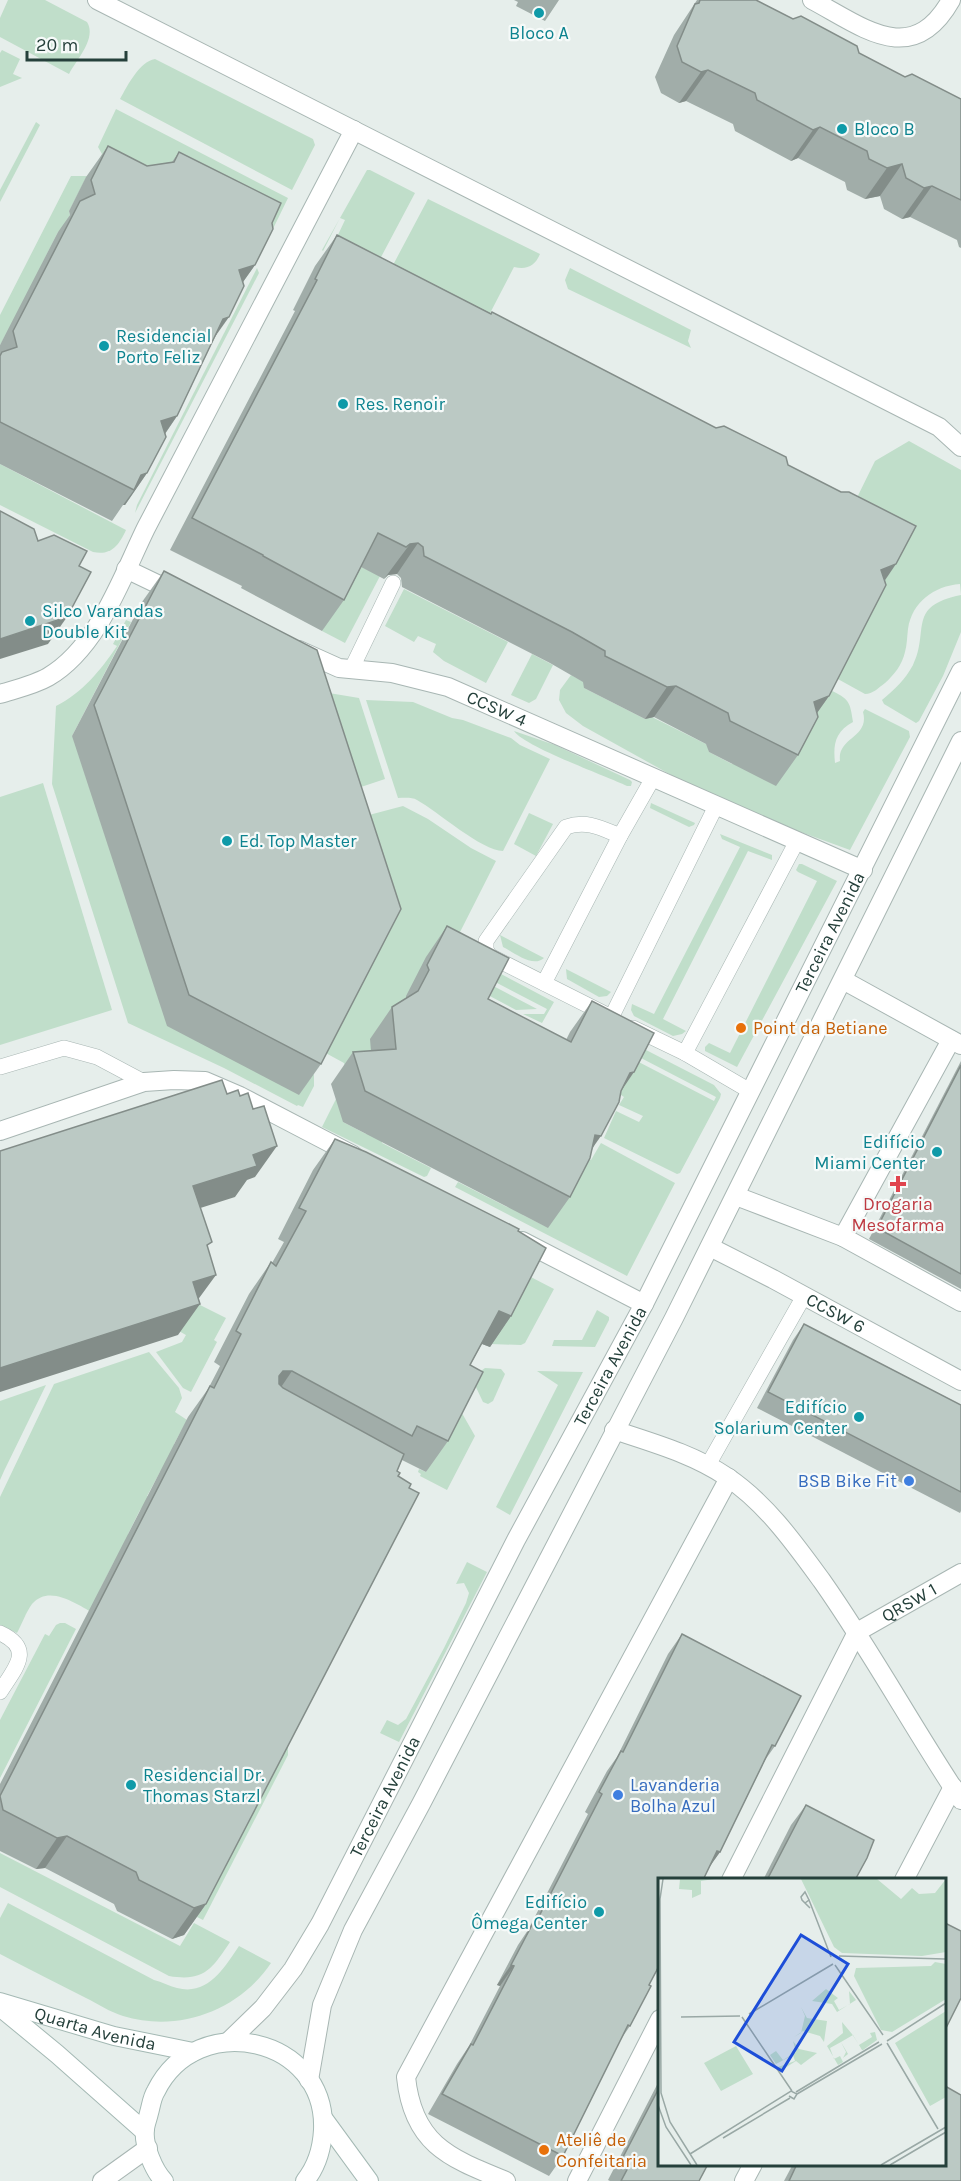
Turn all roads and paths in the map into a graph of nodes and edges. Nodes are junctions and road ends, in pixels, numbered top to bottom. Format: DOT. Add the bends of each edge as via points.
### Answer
graph roads {
  1 [pos="98,0"];
  2 [pos="812,0"];
  3 [pos="951,0"];
  4 [pos="354,130"];
  5 [pos="939,427"];
  6 [pos="961,428"];
  7 [pos="961,447"];
  8 [pos="126,569"];
  9 [pos="393,583"];
  10 [pos="188,598"];
  11 [pos="285,644"];
  12 [pos="351,670"];
  13 [pos="961,671"];
  14 [pos="0,694"];
  15 [pos="961,741"];
  16 [pos="653,778"];
  17 [pos="716,806"];
  18 [pos="620,836"];
  19 [pos="797,841"];
  20 [pos="862,870"];
  21 [pos="843,980"];
  22 [pos="544,983"];
  23 [pos="611,1018"];
  24 [pos="956,1042"];
  25 [pos="685,1053"];
  26 [pos="0,1067"];
  27 [pos="144,1082"];
  28 [pos="750,1091"];
  29 [pos="0,1131"];
  30 [pos="365,1161"];
  31 [pos="736,1196"];
  32 [pos="508,1234"];
  33 [pos="843,1237"];
  34 [pos="710,1247"];
  35 [pos="804,1296"];
  36 [pos="961,1302"];
  37 [pos="644,1304"];
  38 [pos="961,1381"];
  39 [pos="614,1430"];
  40 [pos="708,1465"];
  41 [pos="729,1478"];
  42 [pos="961,1574"];
  43 [pos="858,1632"];
  44 [pos="0,1633"];
  45 [pos="0,1692"];
  46 [pos="957,1793"];
  47 [pos="732,1878"];
  48 [pos="905,1878"];
  49 [pos="0,2002"];
  50 [pos="0,2007"];
  51 [pos="658,2023"];
  52 [pos="229,2041"];
  53 [pos="193,2052"];
  54 [pos="309,2080"];
  55 [pos="323,2118"];
  56 [pos="146,2140"];
  57 [pos="752,2166"];
  58 [pos="102,2181"];
  59 [pos="164,2181"];
  60 [pos="305,2181"];
  61 [pos="369,2181"];
  62 [pos="506,2181"];
  63 [pos="576,2181"];
  64 [pos="744,2181"];
  1 -- 4 [label="street"];
  2 -- 3 [label="street" via="875,34 891,38 914,36 927,30"];
  4 -- 5 [label="street"];
  4 -- 8 [label="street"];
  5 -- 6 [label="street"];
  5 -- 7 [label="street"];
  8 -- 10 [label="street"];
  8 -- 14 [label="street" via="113,598 70,660 48,677"];
  9 -- 12 [label="lane"];
  11 -- 12 [label="street, CCSW 4"];
  12 -- 16 [label="street, CCSW 4" via="392,673 448,687"];
  13 -- 20 [label="street, Terceira Avenida"];
  15 -- 21 [label="street, Terceira Avenida"];
  16 -- 17 [label="street, CCSW 4"];
  16 -- 18 [label="lane"];
  17 -- 19 [label="street, CCSW 4"];
  17 -- 23 [label="lane"];
  18 -- 22 [label="lane"];
  18 -- 22 [label="lane" via="593,824 566,827 486,941 490,956"];
  19 -- 20 [label="street, CCSW 4"];
  19 -- 25 [label="lane"];
  20 -- 28 [label="street, Terceira Avenida"];
  21 -- 24 [label="street"];
  21 -- 31 [label="street, Terceira Avenida"];
  22 -- 23 [label="lane"];
  23 -- 25 [label="lane"];
  24 -- 33 [label="street"];
  25 -- 28 [label="lane"];
  26 -- 27 [label="lane" via="64,1048 97,1057"];
  27 -- 29 [label="street"];
  27 -- 30 [label="street" via="205,1081"];
  28 -- 37 [label="street, Terceira Avenida"];
  31 -- 33 [label="street"];
  31 -- 34 [label="street, Terceira Avenida"];
  32 -- 37 [label="street"];
  33 -- 36 [label="street"];
  34 -- 35 [label="street, CCSW 6"];
  34 -- 39 [label="street, Terceira Avenida"];
  35 -- 38 [label="street, CCSW 6"];
  35 -- 40 [label="lane"];
  37 -- 52 [label="street, Terceira Avenida" via="507,1556 320,1924 263,2008"];
  39 -- 40 [label="street"];
  39 -- 54 [label="street, Terceira Avenida" via="353,1930 322,2005"];
  40 -- 41 [label="street"];
  41 -- 43 [label="street" via="766,1510 799,1549"];
  41 -- 62 [label="street" via="406,2077 408,2097 429,2138 456,2160"];
  42 -- 43 [label="street, QRSW 1"];
  43 -- 46 [label="street"];
  43 -- 47 [label="street"];
  44 -- 45 [label="lane" via="9,1637 21,1654"];
  46 -- 48 [label="street"];
  49 -- 53 [label="street, Quarta Avenida" via="114,2036"];
  50 -- 56 [label="street, Quarta Avenida" via="57,2054"];
  51 -- 63 [label="street"];
  52 -- 53 [label="street"];
  52 -- 54 [label="street" via="269,2047 292,2061"];
  53 -- 56 [label="street" via="171,2069 155,2091"];
  54 -- 55 [label="street"];
  55 -- 60 [label="street" via="322,2145 313,2172"];
  55 -- 61 [label="street"];
  56 -- 58 [label="street"];
  56 -- 59 [label="street"];
  57 -- 64 [label="street"];
}
